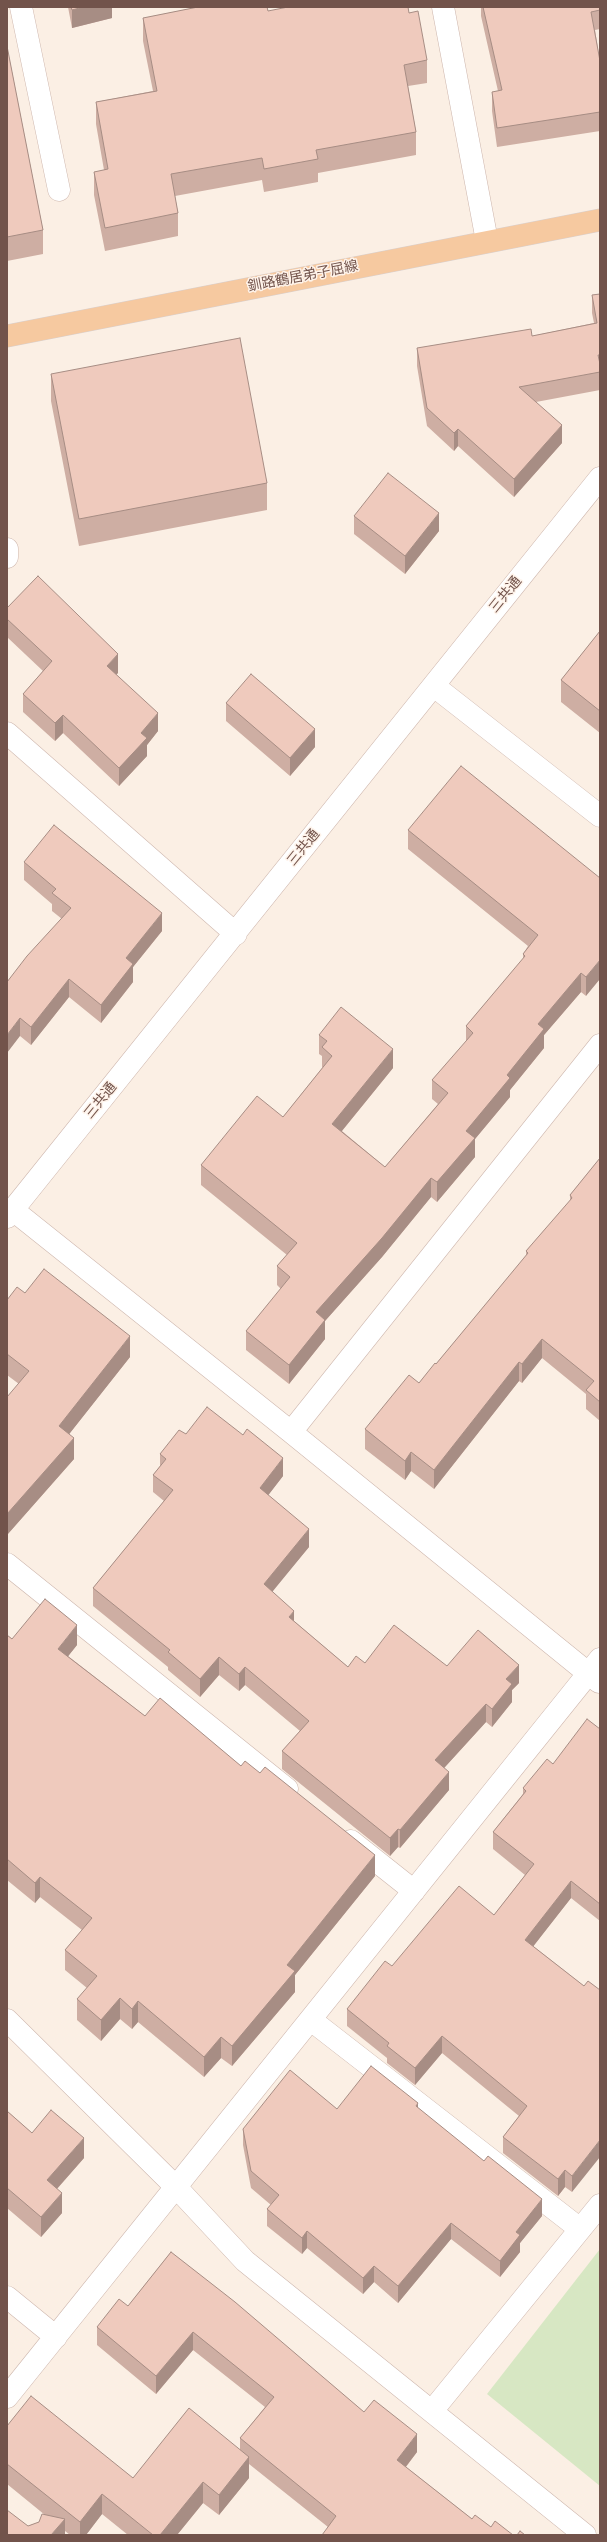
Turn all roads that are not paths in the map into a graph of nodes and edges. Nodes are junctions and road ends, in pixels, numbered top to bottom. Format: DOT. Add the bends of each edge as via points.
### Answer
graph roads {
  1 [pos="21,7"];
  2 [pos="443,7"];
  3 [pos="59,190"];
  4 [pos="600,220"];
  5 [pos="487,242"];
  6 [pos="7,336"];
  7 [pos="600,478"];
  8 [pos="7,549"];
  9 [pos="7,558"];
  10 [pos="434,686"];
  11 [pos="7,733"];
  12 [pos="598,812"];
  13 [pos="236,934"];
  14 [pos="600,1045"];
  15 [pos="10,1214"];
  16 [pos="291,1432"];
  17 [pos="7,1564"];
  18 [pos="596,1672"];
  19 [pos="303,1802"];
  20 [pos="334,1827"];
  21 [pos="414,1891"];
  22 [pos="7,2020"];
  23 [pos="311,2020"];
  24 [pos="177,2188"];
  25 [pos="600,2205"];
  26 [pos="580,2230"];
  27 [pos="7,2297"];
  28 [pos="56,2337"];
  29 [pos="7,2396"];
  30 [pos="432,2411"];
  31 [pos="585,2535"];
  1 -- 3 [label="street"];
  2 -- 5 [label="street"];
  4 -- 5 [label="main road, 釧路鶴居弟子屈線"];
  5 -- 6 [label="main road, 釧路鶴居弟子屈線"];
  7 -- 10 [label="street, 三共通"];
  8 -- 9 [label="street"];
  10 -- 12 [label="street"];
  10 -- 13 [label="street, 三共通"];
  11 -- 13 [label="street"];
  13 -- 15 [label="street, 三共通"];
  14 -- 16 [label="street"];
  15 -- 16 [label="street"];
  16 -- 18 [label="street"];
  17 -- 19 [label="street"];
  18 -- 21 [label="street"];
  20 -- 21 [label="street"];
  21 -- 23 [label="street"];
  22 -- 24 [label="street"];
  23 -- 24 [label="street"];
  23 -- 26 [label="street"];
  24 -- 28 [label="street"];
  24 -- 30 [label="street" via="245,2261"];
  25 -- 26 [label="street"];
  26 -- 30 [label="street"];
  27 -- 28 [label="street"];
  28 -- 29 [label="street"];
  30 -- 31 [label="street"];
}
